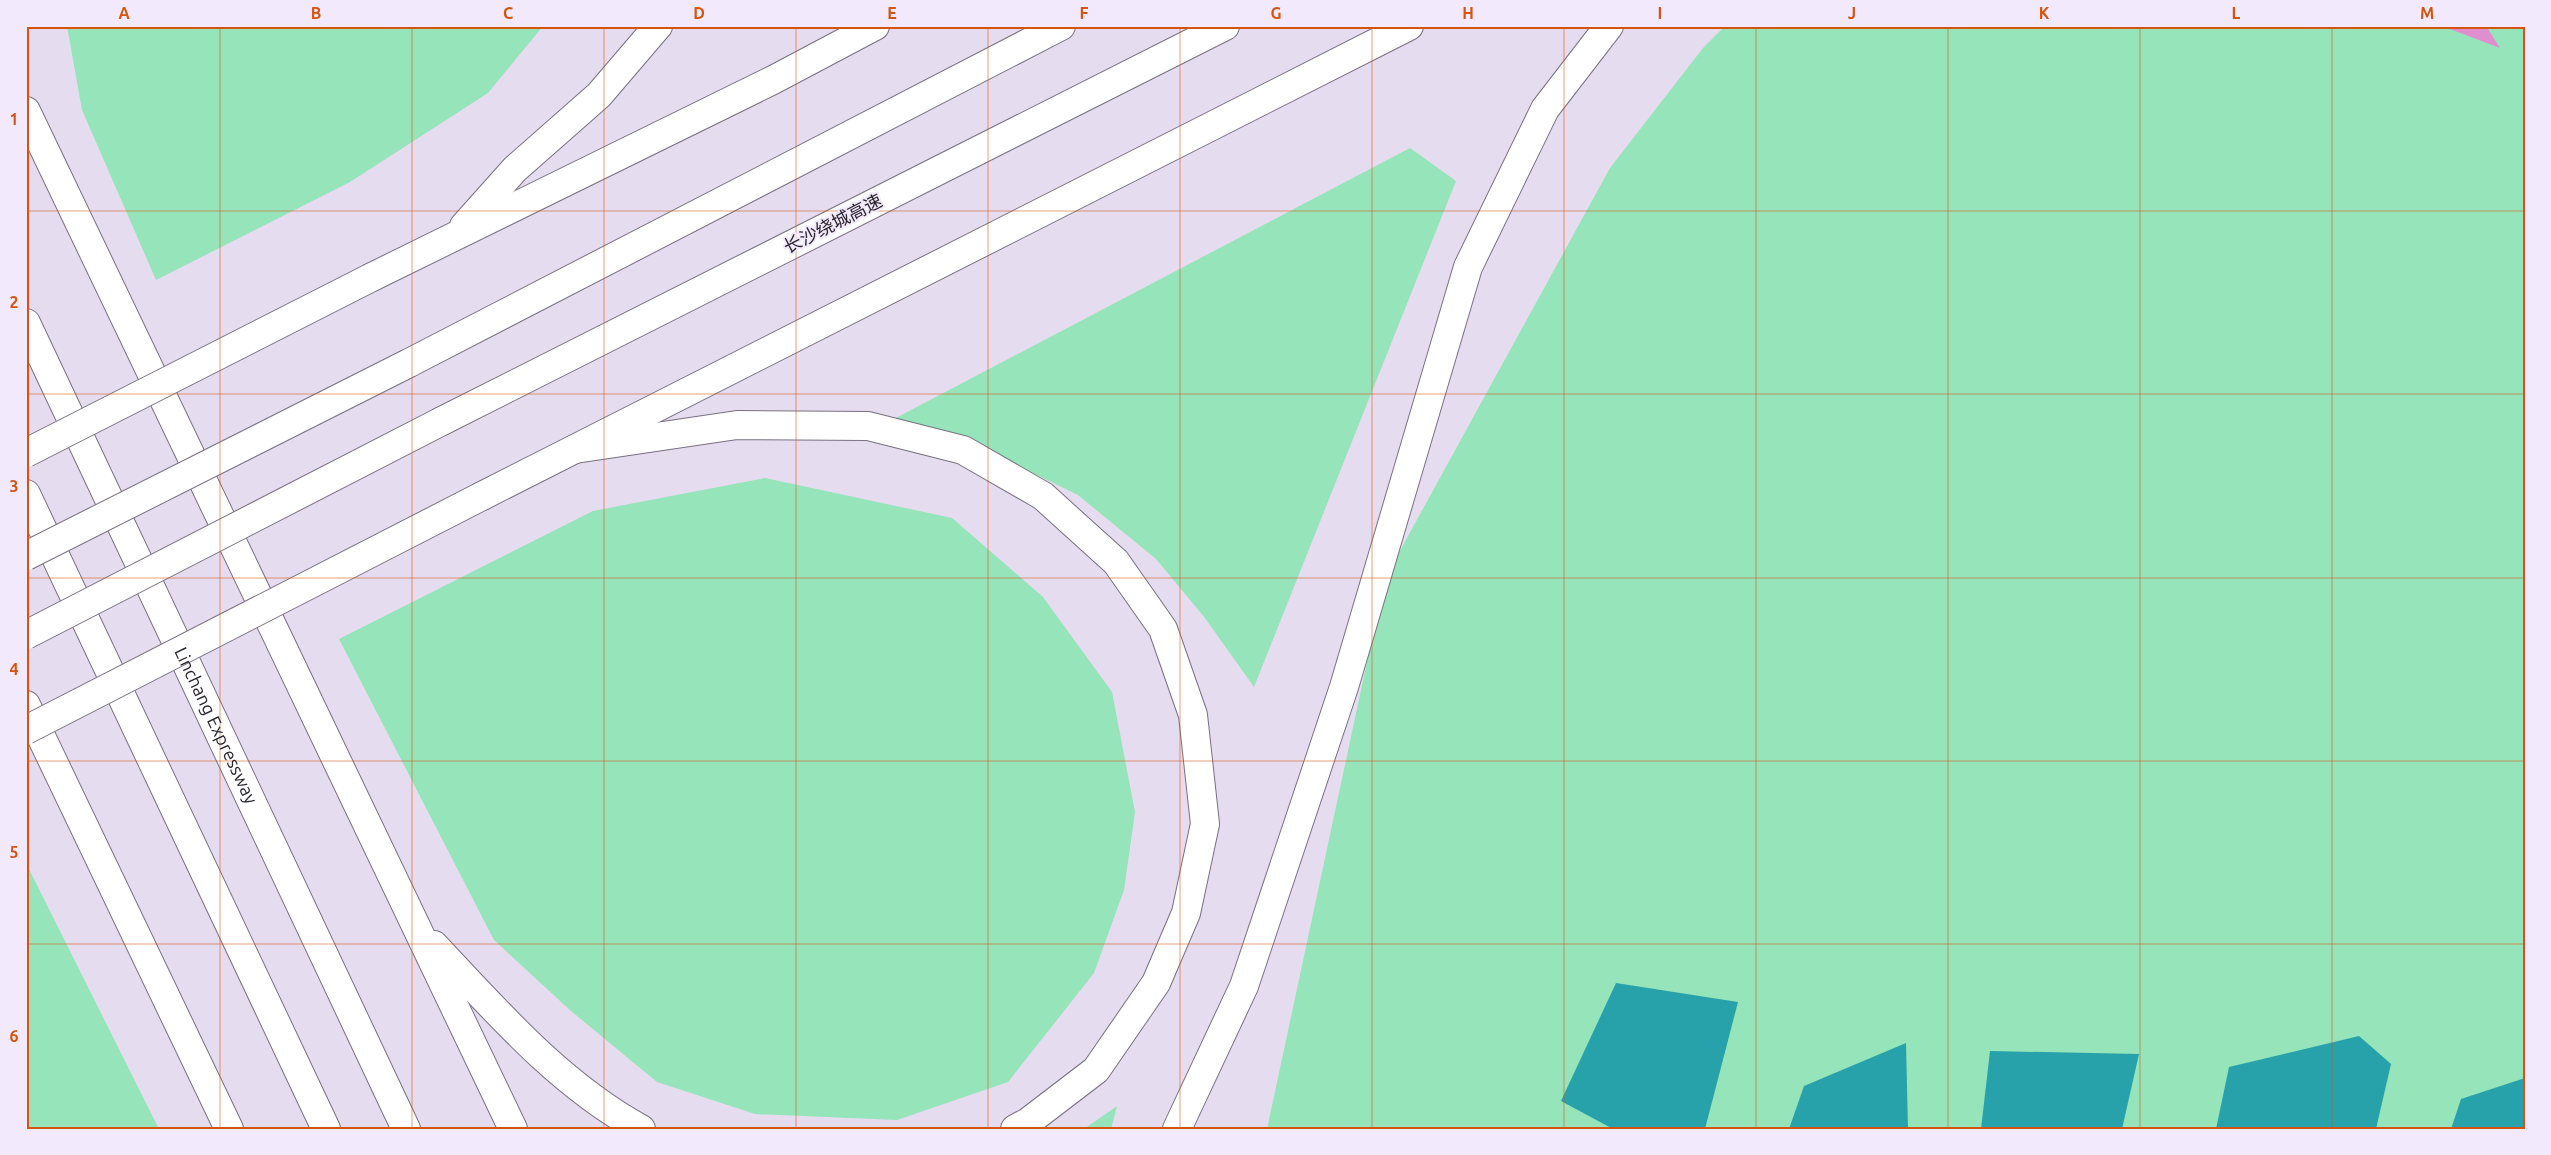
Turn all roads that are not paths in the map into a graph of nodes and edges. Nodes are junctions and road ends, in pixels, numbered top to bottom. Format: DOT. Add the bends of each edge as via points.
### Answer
graph roads {
  1 [pos="658,26"];
  2 [pos="875,26"];
  3 [pos="1061,26"];
  4 [pos="1225,26"];
  5 [pos="1409,26"];
  6 [pos="1609,26"];
  7 [pos="28,109"];
  8 [pos="454,237"];
  9 [pos="26,323"];
  10 [pos="575,449"];
  11 [pos="26,453"];
  12 [pos="26,494"];
  13 [pos="26,556"];
  14 [pos="26,635"];
  15 [pos="26,705"];
  16 [pos="26,730"];
  17 [pos="416,926"];
  18 [pos="202,1073"];
  19 [pos="209,1129"];
  20 [pos="229,1129"];
  21 [pos="326,1129"];
  22 [pos="406,1129"];
  23 [pos="513,1129"];
  24 [pos="641,1129"];
  25 [pos="1015,1129"];
  26 [pos="1177,1129"];
  1 -- 8 [label="highway" via="599,95 515,169"];
  2 -- 8 [label="highway" via="773,80"];
  3 -- 13 [label="highway, bridge"];
  4 -- 14 [label="highway, 长沙绕城高速, bridge"];
  5 -- 10 [label="highway"];
  6 -- 26 [label="highway" via="1545,109 1468,267 1344,687 1244,986"];
  7 -- 17 [label="highway"];
  8 -- 11 [label="highway, bridge"];
  9 -- 22 [label="highway, Linchang Expressway"];
  10 -- 16 [label="highway, bridge"];
  10 -- 25 [label="highway" via="756,425 868,426 963,450 1043,496 1116,562 1163,629 1193,714 1205,824 1186,913 1156,983 1096,1070"];
  12 -- 21 [label="highway"];
  15 -- 18 [label="highway"];
  17 -- 23 [label="highway"];
  17 -- 24 [label="highway" via="524,1041 610,1112"];
  18 -- 19 [label="highway"];
  18 -- 20 [label="highway"];
}
